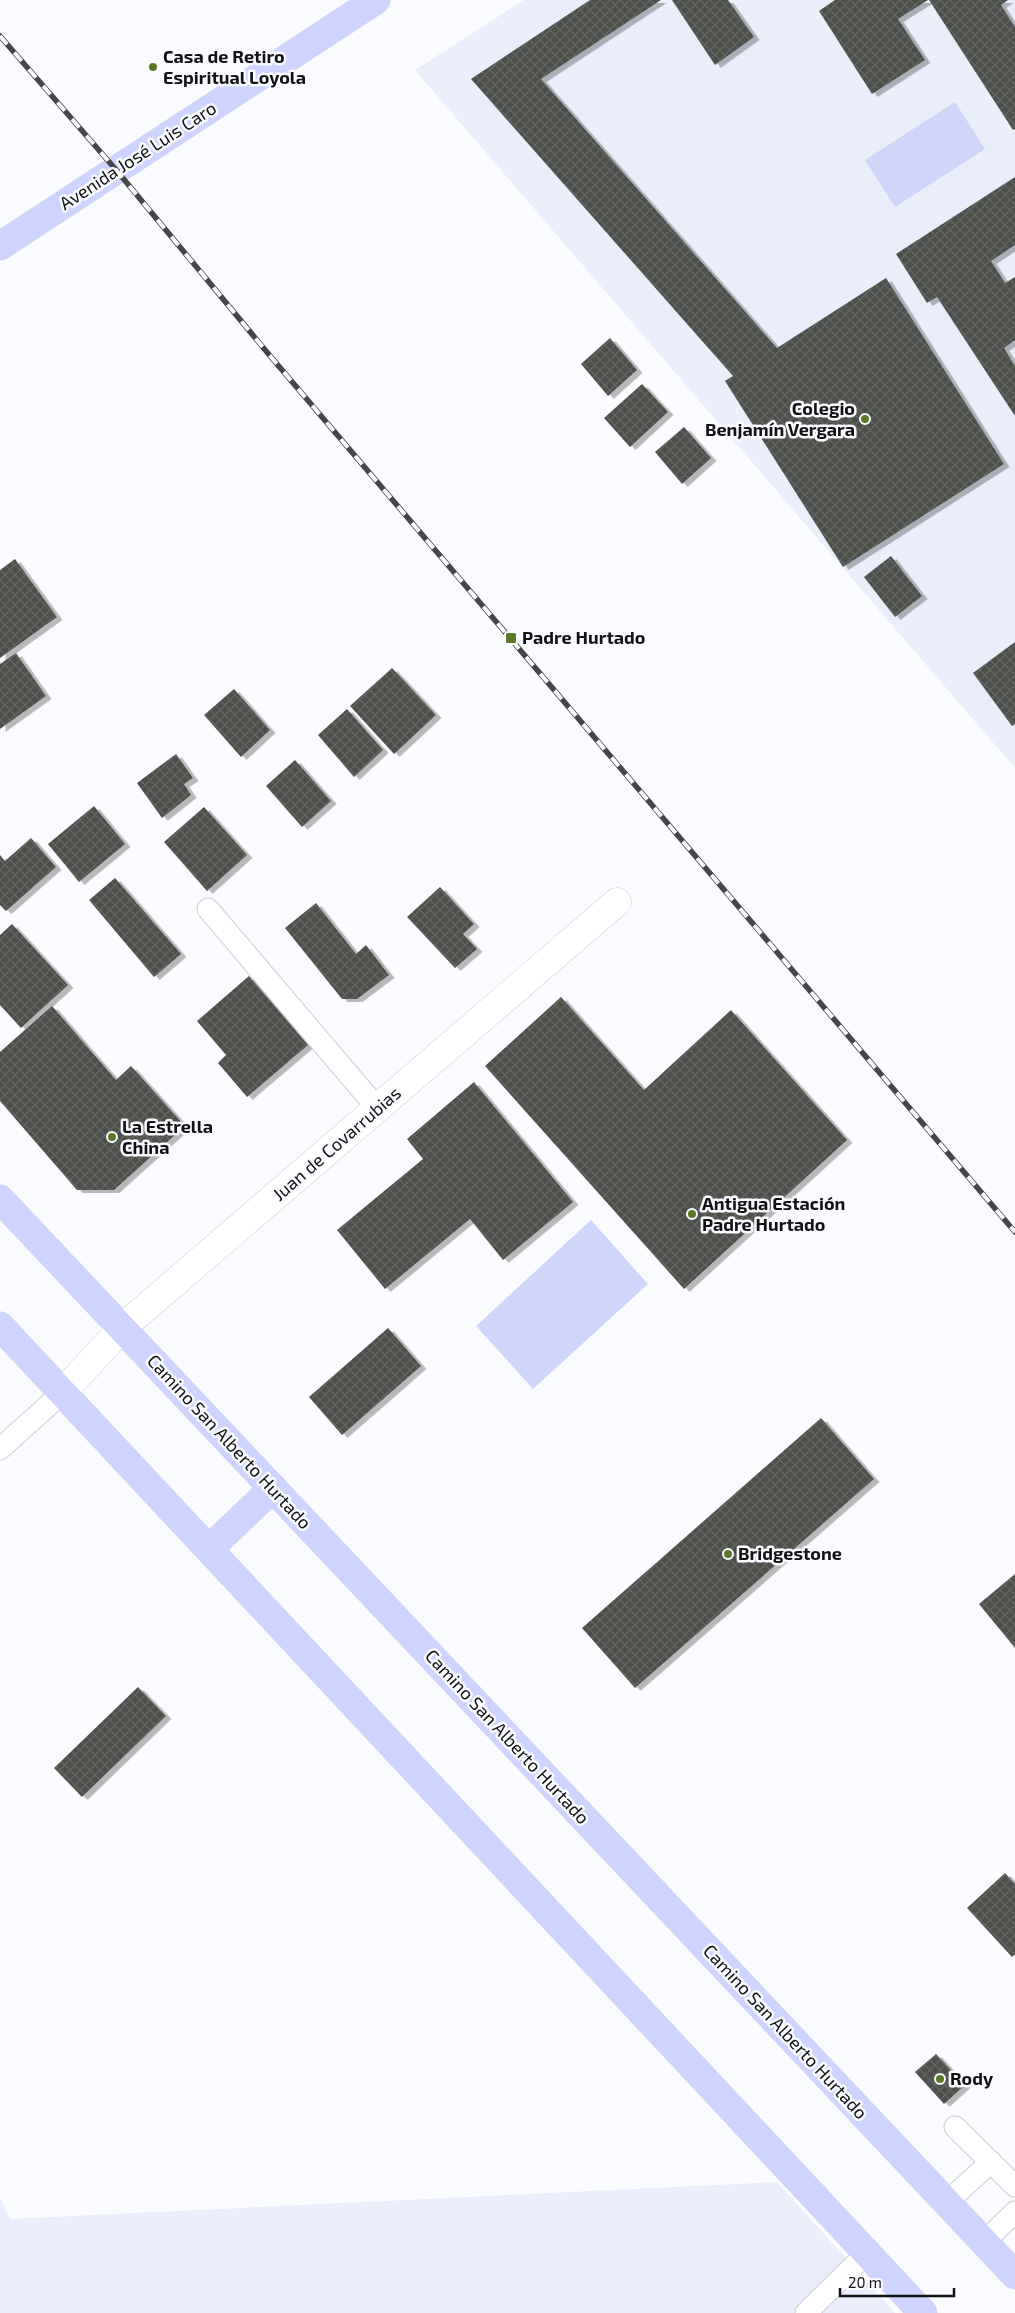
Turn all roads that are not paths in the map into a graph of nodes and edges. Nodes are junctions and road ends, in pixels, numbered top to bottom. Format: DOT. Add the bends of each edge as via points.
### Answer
graph roads {
  1 [pos="376,0"];
  2 [pos="0,246"];
  3 [pos="617,902"];
  4 [pos="208,909"];
  5 [pos="378,1109"];
  6 [pos="0,1199"];
  7 [pos="0,1326"];
  8 [pos="122,1328"];
  9 [pos="62,1393"];
  10 [pos="0,1449"];
  11 [pos="273,1488"];
  12 [pos="209,1549"];
  13 [pos="955,2127"];
  14 [pos="991,2162"];
  15 [pos="1015,2186"];
  16 [pos="946,2203"];
  17 [pos="1015,2212"];
  18 [pos="983,2243"];
  19 [pos="867,2254"];
  20 [pos="1015,2275"];
  21 [pos="806,2313"];
  22 [pos="923,2313"];
  1 -- 2 [label="main road, Avenida José Luis Caro"];
  3 -- 5 [label="street, Juan de Covarrubias"];
  4 -- 5 [label="lane"];
  5 -- 8 [label="street, Juan de Covarrubias"];
  6 -- 8 [label="main road, Camino San Alberto Hurtado"];
  7 -- 9 [label="main road"];
  8 -- 9 [label="street, Juan de Covarrubias"];
  8 -- 11 [label="main road, Camino San Alberto Hurtado"];
  9 -- 10 [label="lane"];
  9 -- 12 [label="main road"];
  11 -- 12 [label="main road"];
  11 -- 16 [label="main road, Camino San Alberto Hurtado"];
  12 -- 19 [label="main road"];
  13 -- 14 [label="lane"];
  14 -- 15 [label="lane"];
  14 -- 16 [label="lane"];
  16 -- 18 [label="main road, Camino San Alberto Hurtado"];
  17 -- 18 [label="lane"];
  18 -- 20 [label="main road, Camino San Alberto Hurtado"];
  19 -- 21 [label="lane"];
  19 -- 22 [label="main road"];
}
